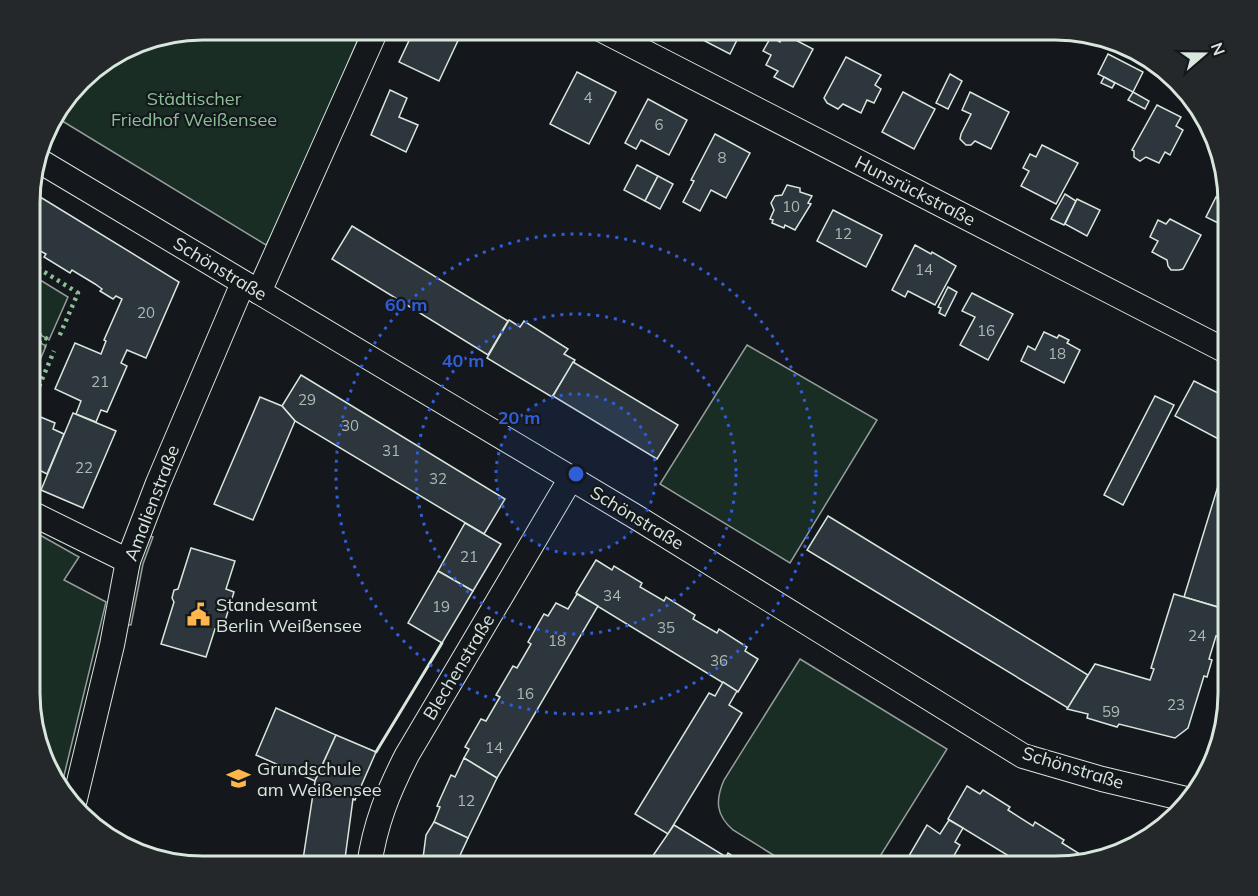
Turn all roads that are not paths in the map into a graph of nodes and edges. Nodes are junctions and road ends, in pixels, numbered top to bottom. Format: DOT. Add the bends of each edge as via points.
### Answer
graph roads {
  1 [pos="371,40"];
  2 [pos="622,40"];
  3 [pos="46,164"];
  4 [pos="251,288"];
  5 [pos="1217,346"];
  6 [pos="571,478"];
  7 [pos="41,517"];
  8 [pos="128,561"];
  9 [pos="76,794"];
  10 [pos="1179,797"];
  11 [pos="371,855"];
  1 -- 4 [label="street, Amalienstraße"];
  2 -- 5 [label="street, Hunsrückstraße"];
  3 -- 4 [label="street, Schönstraße"];
  4 -- 6 [label="street, Schönstraße"];
  4 -- 8 [label="street, Amalienstraße" via="158,483"];
  6 -- 10 [label="street, Schönstraße" via="1023,756"];
  6 -- 11 [label="street, Blechenstraße" via="407,755 387,795"];
  7 -- 8 [label="street"];
  8 -- 9 [label="street, Amalienstraße"];
}
